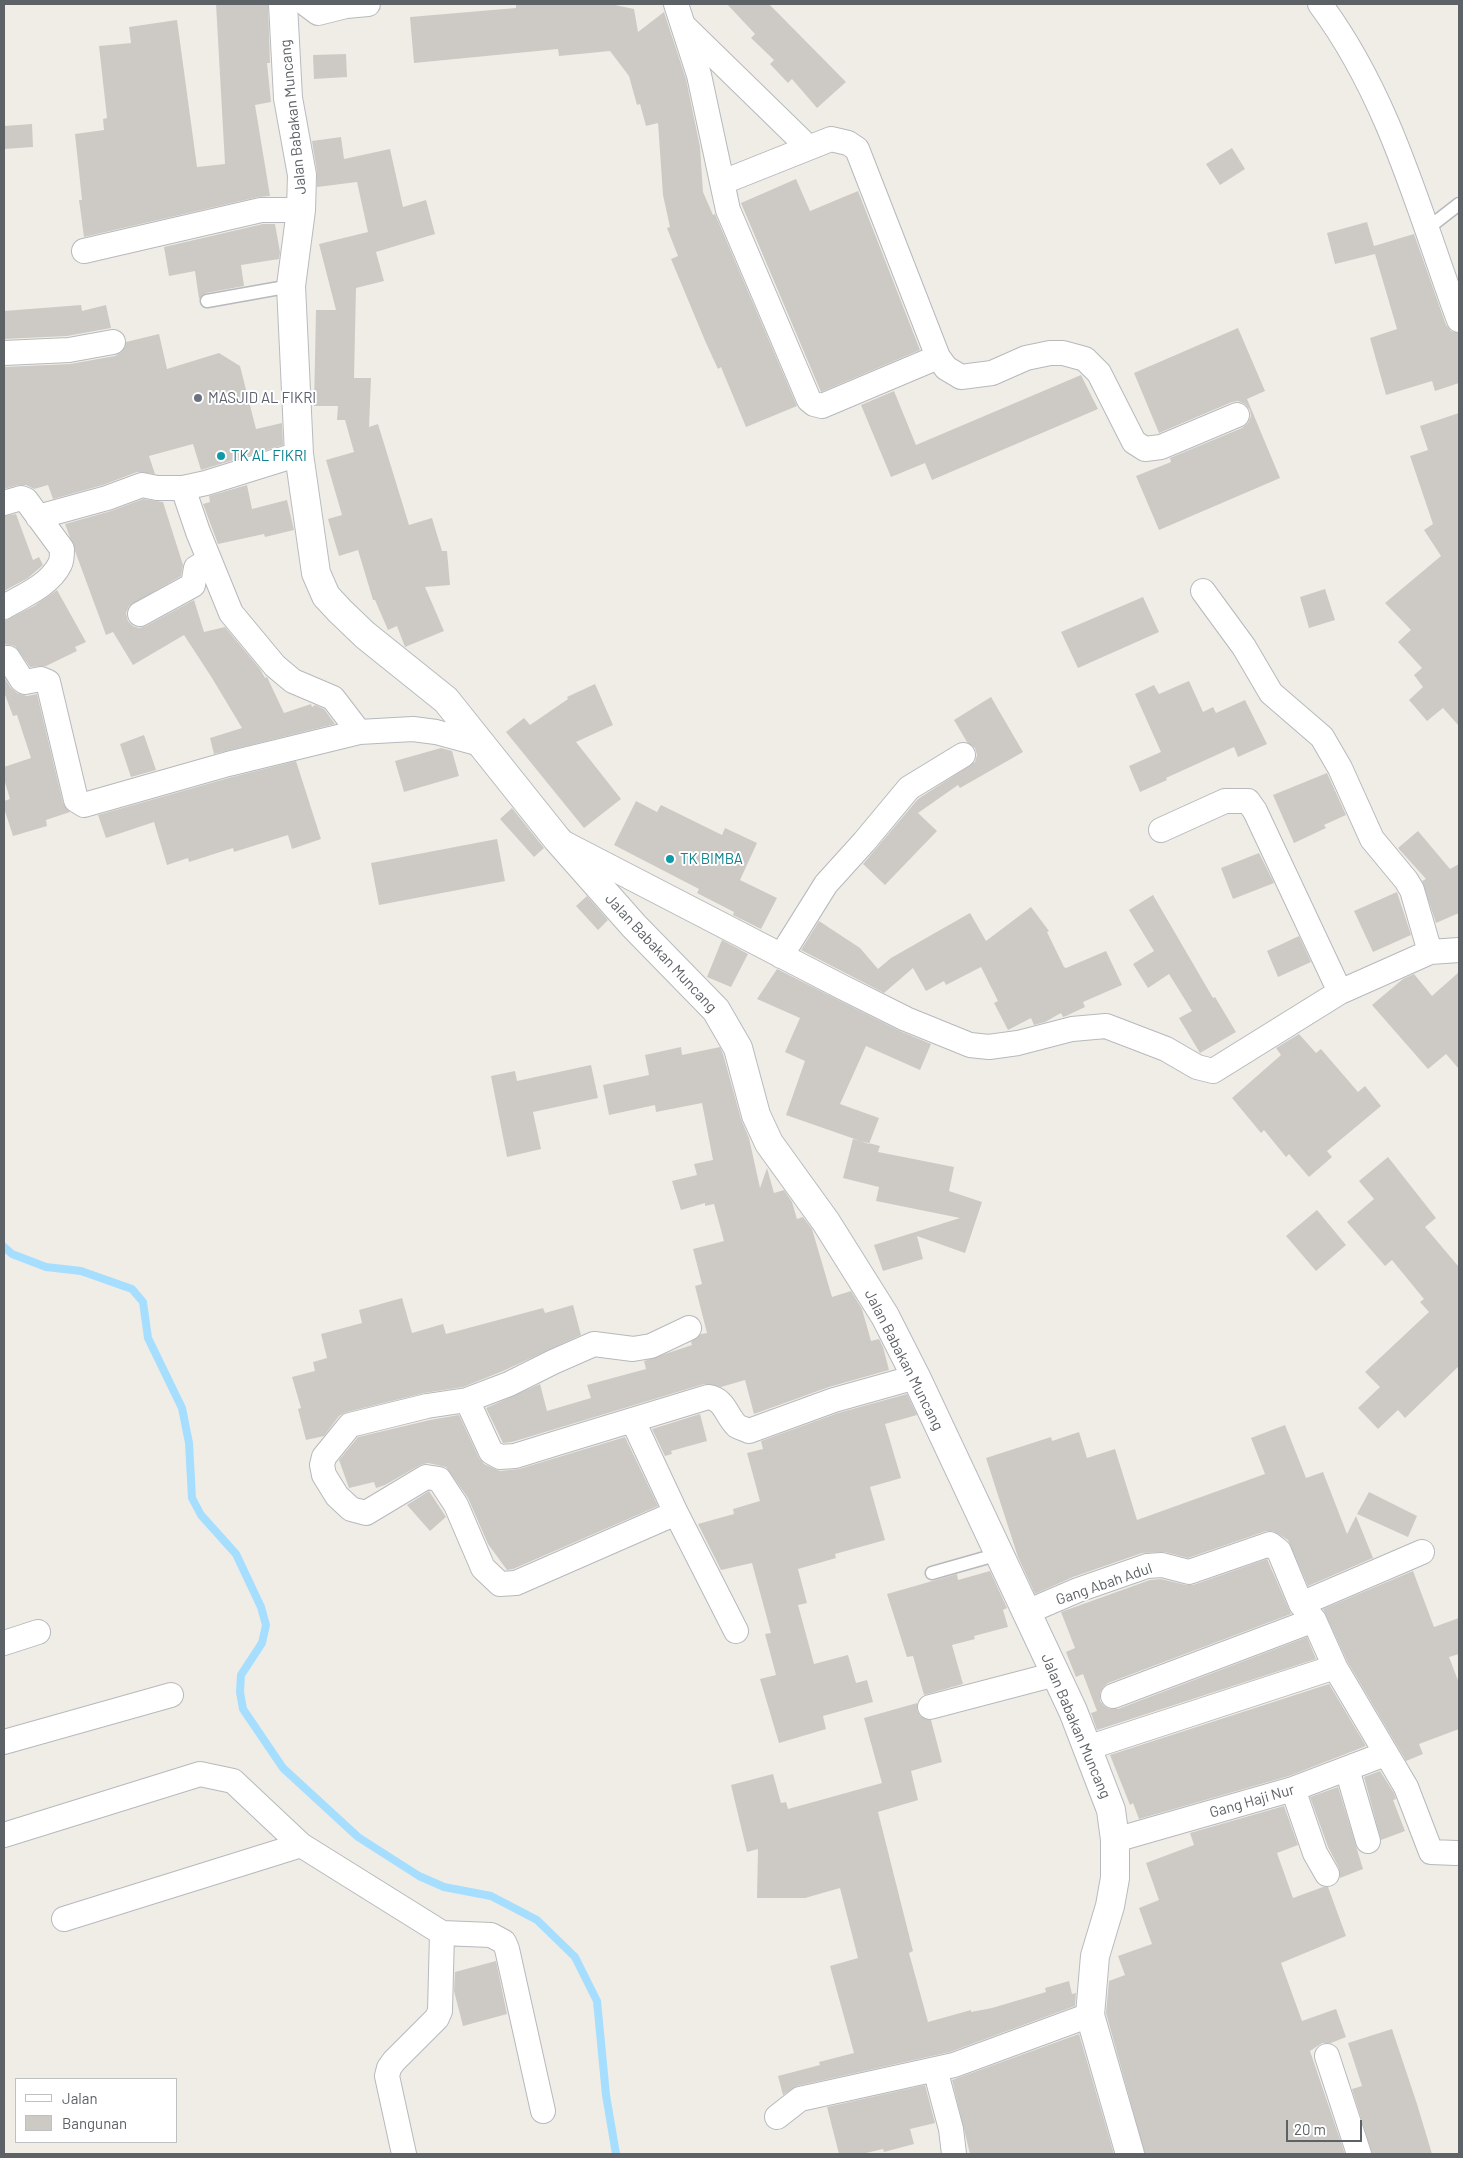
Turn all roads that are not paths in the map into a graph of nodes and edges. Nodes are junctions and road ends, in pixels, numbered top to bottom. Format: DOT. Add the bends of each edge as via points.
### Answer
graph roads {
  1 [pos="283,4"];
  2 [pos="306,4"];
  3 [pos="353,4"];
  4 [pos="1320,4"];
  5 [pos="679,15"];
  6 [pos="808,147"];
  7 [pos="723,182"];
  8 [pos="1459,204"];
  9 [pos="301,210"];
  10 [pos="1428,228"];
  11 [pos="84,251"];
  12 [pos="291,286"];
  13 [pos="207,302"];
  14 [pos="1459,320"];
  15 [pos="113,342"];
  16 [pos="4,353"];
  17 [pos="938,357"];
  18 [pos="1237,415"];
  19 [pos="299,454"];
  20 [pos="183,488"];
  21 [pos="4,503"];
  22 [pos="38,517"];
  23 [pos="209,560"];
  24 [pos="1203,591"];
  25 [pos="4,607"];
  26 [pos="140,614"];
  27 [pos="4,658"];
  28 [pos="359,732"];
  29 [pos="484,745"];
  30 [pos="963,755"];
  31 [pos="1161,830"];
  32 [pos="557,839"];
  33 [pos="1459,950"];
  34 [pos="1430,952"];
  35 [pos="781,956"];
  36 [pos="1340,992"];
  37 [pos="689,1328"];
  38 [pos="916,1377"];
  39 [pos="467,1400"];
  40 [pos="633,1420"];
  41 [pos="676,1513"];
  42 [pos="1422,1552"];
  43 [pos="1000,1554"];
  44 [pos="932,1573"];
  45 [pos="1027,1612"];
  46 [pos="1308,1612"];
  47 [pos="736,1631"];
  48 [pos="38,1632"];
  49 [pos="4,1643"];
  50 [pos="1335,1667"];
  51 [pos="1056,1674"];
  52 [pos="171,1695"];
  53 [pos="1113,1696"];
  54 [pos="930,1707"];
  55 [pos="4,1742"];
  56 [pos="1086,1748"];
  57 [pos="1386,1754"];
  58 [pos="1347,1769"];
  59 [pos="1293,1789"];
  60 [pos="4,1835"];
  61 [pos="1116,1840"];
  62 [pos="1368,1841"];
  63 [pos="300,1845"];
  64 [pos="1456,1853"];
  65 [pos="1328,1874"];
  66 [pos="64,1919"];
  67 [pos="442,1933"];
  68 [pos="1090,2015"];
  69 [pos="1327,2056"];
  70 [pos="935,2069"];
  71 [pos="543,2111"];
  72 [pos="777,2117"];
  73 [pos="404,2154"];
  74 [pos="954,2154"];
  75 [pos="1130,2154"];
  76 [pos="1359,2154"];
  1 -- 9 [label="street, Jalan Babakan Muncang" via="288,98 302,175"];
  2 -- 3 [label="street" via="318,13"];
  4 -- 10 [label="street" via="1354,56 1387,119"];
  5 -- 6 [label="street"];
  5 -- 7 [label="street" via="699,75"];
  6 -- 7 [label="street"];
  6 -- 17 [label="street" via="831,139 857,149"];
  7 -- 17 [label="street" via="728,210 809,400 822,406"];
  8 -- 10 [label="lane"];
  9 -- 11 [label="street" via="261,210"];
  9 -- 12 [label="street, Jalan Babakan Muncang"];
  10 -- 14 [label="street"];
  12 -- 13 [label="lane"];
  12 -- 19 [label="street, Jalan Babakan Muncang"];
  15 -- 16 [label="street" via="69,350"];
  17 -- 18 [label="street" via="946,368 961,377 992,373 1026,358 1050,353 1085,359 1099,373 1134,442 1145,449 1161,447"];
  19 -- 20 [label="street"];
  19 -- 29 [label="street, Jalan Babakan Muncang" via="316,572 326,596 365,635 446,700"];
  20 -- 22 [label="street" via="142,485"];
  20 -- 23 [label="street"];
  21 -- 22 [label="street" via="21,498 26,500"];
  22 -- 25 [label="street" via="62,549 61,563 37,588"];
  23 -- 26 [label="street" via="196,568 193,585"];
  23 -- 28 [label="street" via="231,613 275,666 293,681 334,698"];
  24 -- 34 [label="street" via="1244,647 1270,693 1322,737 1372,839 1412,890"];
  27 -- 28 [label="street" via="8,658 25,682 41,679 48,682 76,800 84,805 228,764"];
  28 -- 29 [label="street" via="413,729"];
  29 -- 32 [label="street, Jalan Babakan Muncang"];
  30 -- 35 [label="street" via="909,788 826,884"];
  31 -- 36 [label="street" via="1225,801 1248,801"];
  32 -- 35 [label="street"];
  32 -- 38 [label="street, Jalan Babakan Muncang" via="634,926 716,1010 738,1048 756,1115 768,1143 849,1256"];
  33 -- 34 [label="street"];
  34 -- 36 [label="street"];
  35 -- 36 [label="street" via="906,1018 970,1045 989,1047 1018,1043 1072,1029 1106,1026 1166,1049 1206,1071 1212,1071"];
  37 -- 39 [label="street" via="651,1346 633,1349 594,1344"];
  38 -- 40 [label="street" via="834,1400 749,1431 738,1426 721,1403 708,1397"];
  38 -- 43 [label="street, Jalan Babakan Muncang"];
  39 -- 40 [label="street" via="490,1452 500,1457 515,1456"];
  39 -- 41 [label="street" via="350,1425 324,1457 322,1465 324,1475 337,1496 351,1509 366,1513 426,1477 438,1479 456,1505 483,1568 500,1584 516,1582"];
  40 -- 41 [label="street"];
  41 -- 47 [label="street"];
  42 -- 46 [label="street"];
  43 -- 44 [label="lane"];
  43 -- 45 [label="street, Jalan Babakan Muncang"];
  45 -- 46 [label="street, Gang Abah Adul" via="1147,1566 1162,1565 1189,1572 1268,1545 1278,1551"];
  45 -- 51 [label="street, Jalan Babakan Muncang"];
  46 -- 50 [label="street"];
  46 -- 53 [label="street"];
  48 -- 49 [label="street"];
  50 -- 56 [label="street"];
  50 -- 57 [label="street"];
  51 -- 54 [label="street"];
  51 -- 56 [label="street, Jalan Babakan Muncang"];
  52 -- 55 [label="street"];
  56 -- 61 [label="street, Jalan Babakan Muncang" via="1111,1810"];
  57 -- 58 [label="street, Gang Haji Nur"];
  57 -- 64 [label="street" via="1406,1787 1431,1852"];
  58 -- 59 [label="street, Gang Haji Nur"];
  58 -- 62 [label="street"];
  59 -- 61 [label="street, Gang Haji Nur"];
  59 -- 65 [label="street" via="1315,1853"];
  60 -- 63 [label="street" via="200,1774 233,1781"];
  61 -- 68 [label="street, Jalan Babakan Muncang" via="1115,1878 1095,1956"];
  63 -- 66 [label="street"];
  63 -- 67 [label="street"];
  67 -- 71 [label="street" via="491,1935 504,1942"];
  67 -- 73 [label="street" via="440,2011 437,2018 394,2061 387,2076"];
  68 -- 70 [label="street"];
  68 -- 75 [label="street, Jalan Babakan Muncang"];
  69 -- 76 [label="street"];
  70 -- 72 [label="street" via="800,2100"];
  70 -- 74 [label="street" via="951,2129"];
}
